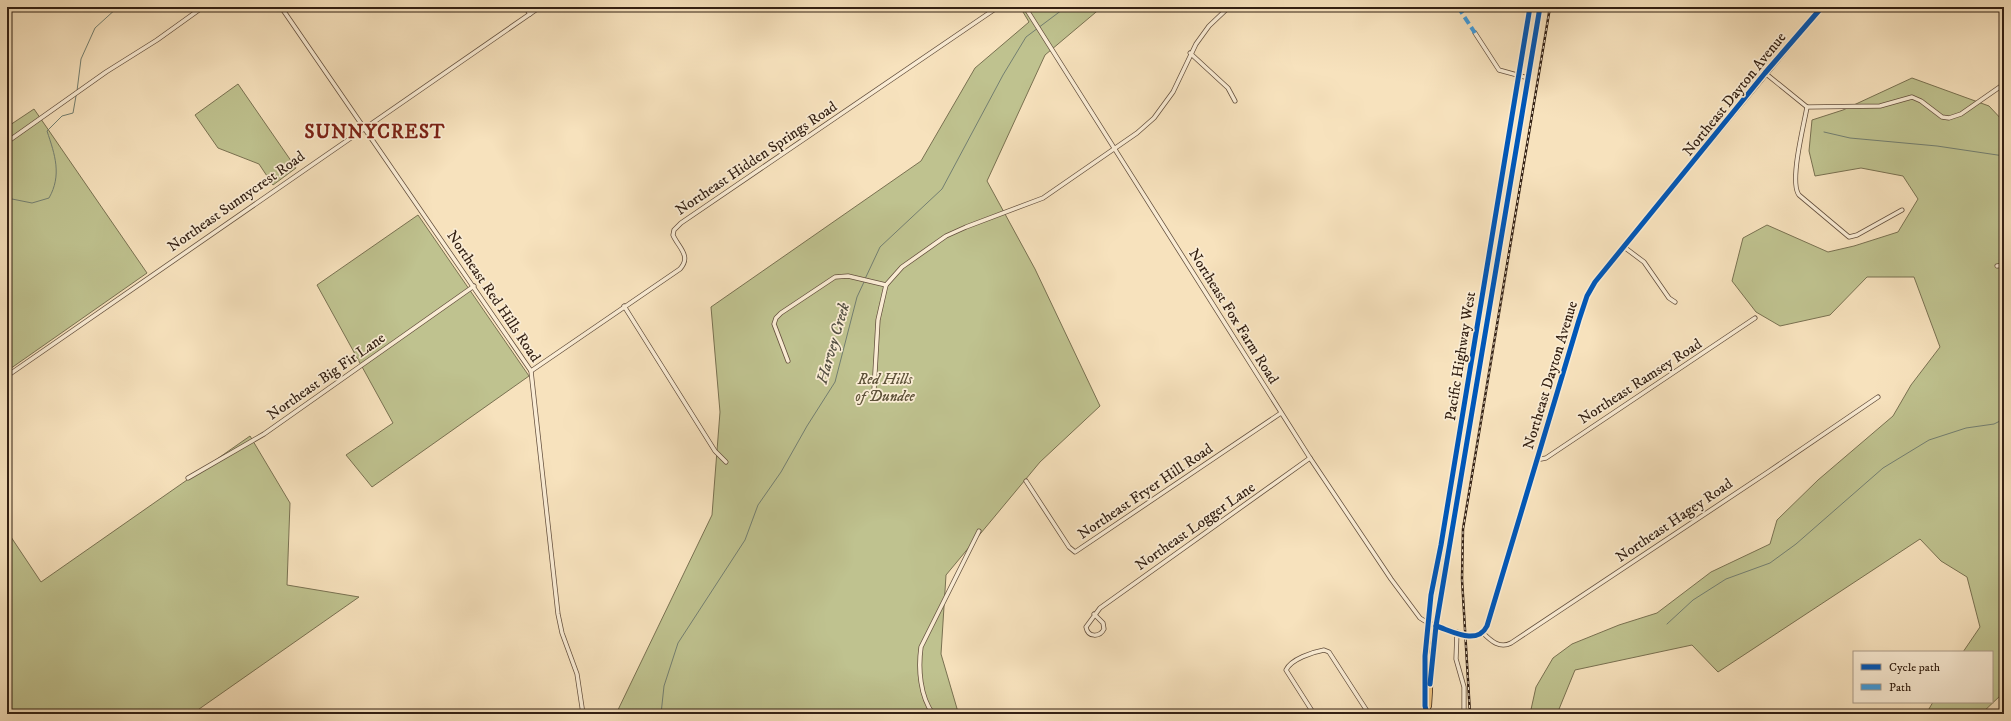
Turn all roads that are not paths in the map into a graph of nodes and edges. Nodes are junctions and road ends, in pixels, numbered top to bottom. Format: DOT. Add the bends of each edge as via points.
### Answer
graph roads {
  1 [pos="203,7"];
  2 [pos="281,7"];
  3 [pos="525,7"];
  4 [pos="540,7"];
  5 [pos="998,7"];
  6 [pos="1025,7"];
  7 [pos="1229,7"];
  8 [pos="1530,7"];
  9 [pos="1540,7"];
  10 [pos="1822,7"];
  11 [pos="530,14"];
  12 [pos="1475,33"];
  13 [pos="1190,53"];
  14 [pos="1765,73"];
  15 [pos="1519,76"];
  16 [pos="1528,78"];
  17 [pos="2004,84"];
  18 [pos="1235,101"];
  19 [pos="1807,107"];
  20 [pos="364,128"];
  21 [pos="7,142"];
  22 [pos="1113,148"];
  23 [pos="1902,210"];
  24 [pos="1624,247"];
  25 [pos="2004,265"];
  26 [pos="1997,266"];
  27 [pos="474,286"];
  28 [pos="886,286"];
  29 [pos="1675,302"];
  30 [pos="624,306"];
  31 [pos="1755,318"];
  32 [pos="788,361"];
  33 [pos="531,371"];
  34 [pos="7,376"];
  35 [pos="874,390"];
  36 [pos="1878,397"];
  37 [pos="1281,413"];
  38 [pos="1310,458"];
  39 [pos="1536,460"];
  40 [pos="726,462"];
  41 [pos="188,478"];
  42 [pos="1026,481"];
  43 [pos="979,531"];
  44 [pos="1094,614"];
  45 [pos="1428,623"];
  46 [pos="1436,626"];
  47 [pos="1457,632"];
  48 [pos="1482,633"];
  49 [pos="1464,709"];
  50 [pos="1427,712"];
  51 [pos="583,714"];
  52 [pos="933,714"];
  53 [pos="1314,714"];
  54 [pos="1369,714"];
  1 -- 21 [label="street"];
  2 -- 20 [label="street, Northeast Red Hills Road"];
  3 -- 11 [label="street"];
  4 -- 11 [label="street, Northeast Sunnycrest Road"];
  5 -- 30 [label="street, Northeast Hidden Springs Road" via="681,223 673,235 684,253 683,266"];
  6 -- 22 [label="street, Northeast Fox Farm Road"];
  7 -- 13 [label="street" via="1209,26"];
  8 -- 15 [label="main road, Pacific Highway West"];
  9 -- 16 [label="main road, Pacific Highway West"];
  10 -- 14 [label="street, Northeast Dayton Avenue"];
  11 -- 20 [label="street, Northeast Sunnycrest Road"];
  12 -- 15 [label="street" via="1499,70"];
  13 -- 18 [label="street" via="1228,88"];
  13 -- 22 [label="street" via="1173,92 1154,118 1137,133"];
  14 -- 19 [label="street"];
  14 -- 24 [label="street, Northeast Dayton Avenue"];
  15 -- 16 [label="street"];
  15 -- 45 [label="main road, Pacific Highway West"];
  16 -- 46 [label="main road, Pacific Highway West"];
  17 -- 19 [label="street" via="1961,114 1948,118 1942,117 1912,97 1880,106"];
  19 -- 23 [label="street" via="1796,171 1795,186 1799,195 1849,237"];
  20 -- 27 [label="street, Northeast Red Hills Road"];
  20 -- 34 [label="street, Northeast Sunnycrest Road"];
  22 -- 28 [label="street" via="1038,201 946,236 902,267"];
  22 -- 37 [label="street, Northeast Fox Farm Road"];
  24 -- 29 [label="street" via="1644,262 1669,298"];
  24 -- 39 [label="street, Northeast Dayton Avenue" via="1595,282 1587,296"];
  25 -- 26 [label="street"];
  27 -- 33 [label="street, Northeast Red Hills Road"];
  27 -- 41 [label="street, Northeast Big Fir Lane" via="264,434"];
  28 -- 32 [label="street" via="848,276 835,277 795,303 776,318 775,327"];
  28 -- 35 [label="street" via="878,320"];
  30 -- 33 [label="street, Northeast Hidden Springs Road"];
  30 -- 40 [label="street" via="715,451"];
  31 -- 39 [label="street, Northeast Ramsey Road" via="1546,458"];
  33 -- 51 [label="street, Northeast Red Hills Road" via="560,621 577,674"];
  36 -- 48 [label="street, Northeast Hagey Road" via="1511,644 1500,646"];
  37 -- 38 [label="street, Northeast Fox Farm Road"];
  37 -- 42 [label="street, Northeast Fryer Hill Road" via="1075,552 1069,547"];
  38 -- 44 [label="street, Northeast Logger Lane"];
  38 -- 45 [label="street, Northeast Fox Farm Road" via="1391,579 1420,618"];
  39 -- 48 [label="street, Northeast Dayton Avenue" via="1489,620"];
  43 -- 52 [label="street" via="920,647 923,692"];
  44 -- 44 [label="street, Northeast Logger Lane" via="1086,627 1092,635 1100,634 1104,629"];
  45 -- 46 [label="street, Northeast Fox Farm Road"];
  45 -- 50 [label="main road, Pacific Highway West" via="1424,675"];
  46 -- 47 [label="street"];
  46 -- 50 [label="main road, Pacific Highway West"];
  47 -- 48 [label="street" via="1471,637"];
  47 -- 49 [label="street" via="1456,655 1464,687"];
  53 -- 54 [label="street" via="1286,672 1288,665 1293,662 1324,650 1328,652"];
}
